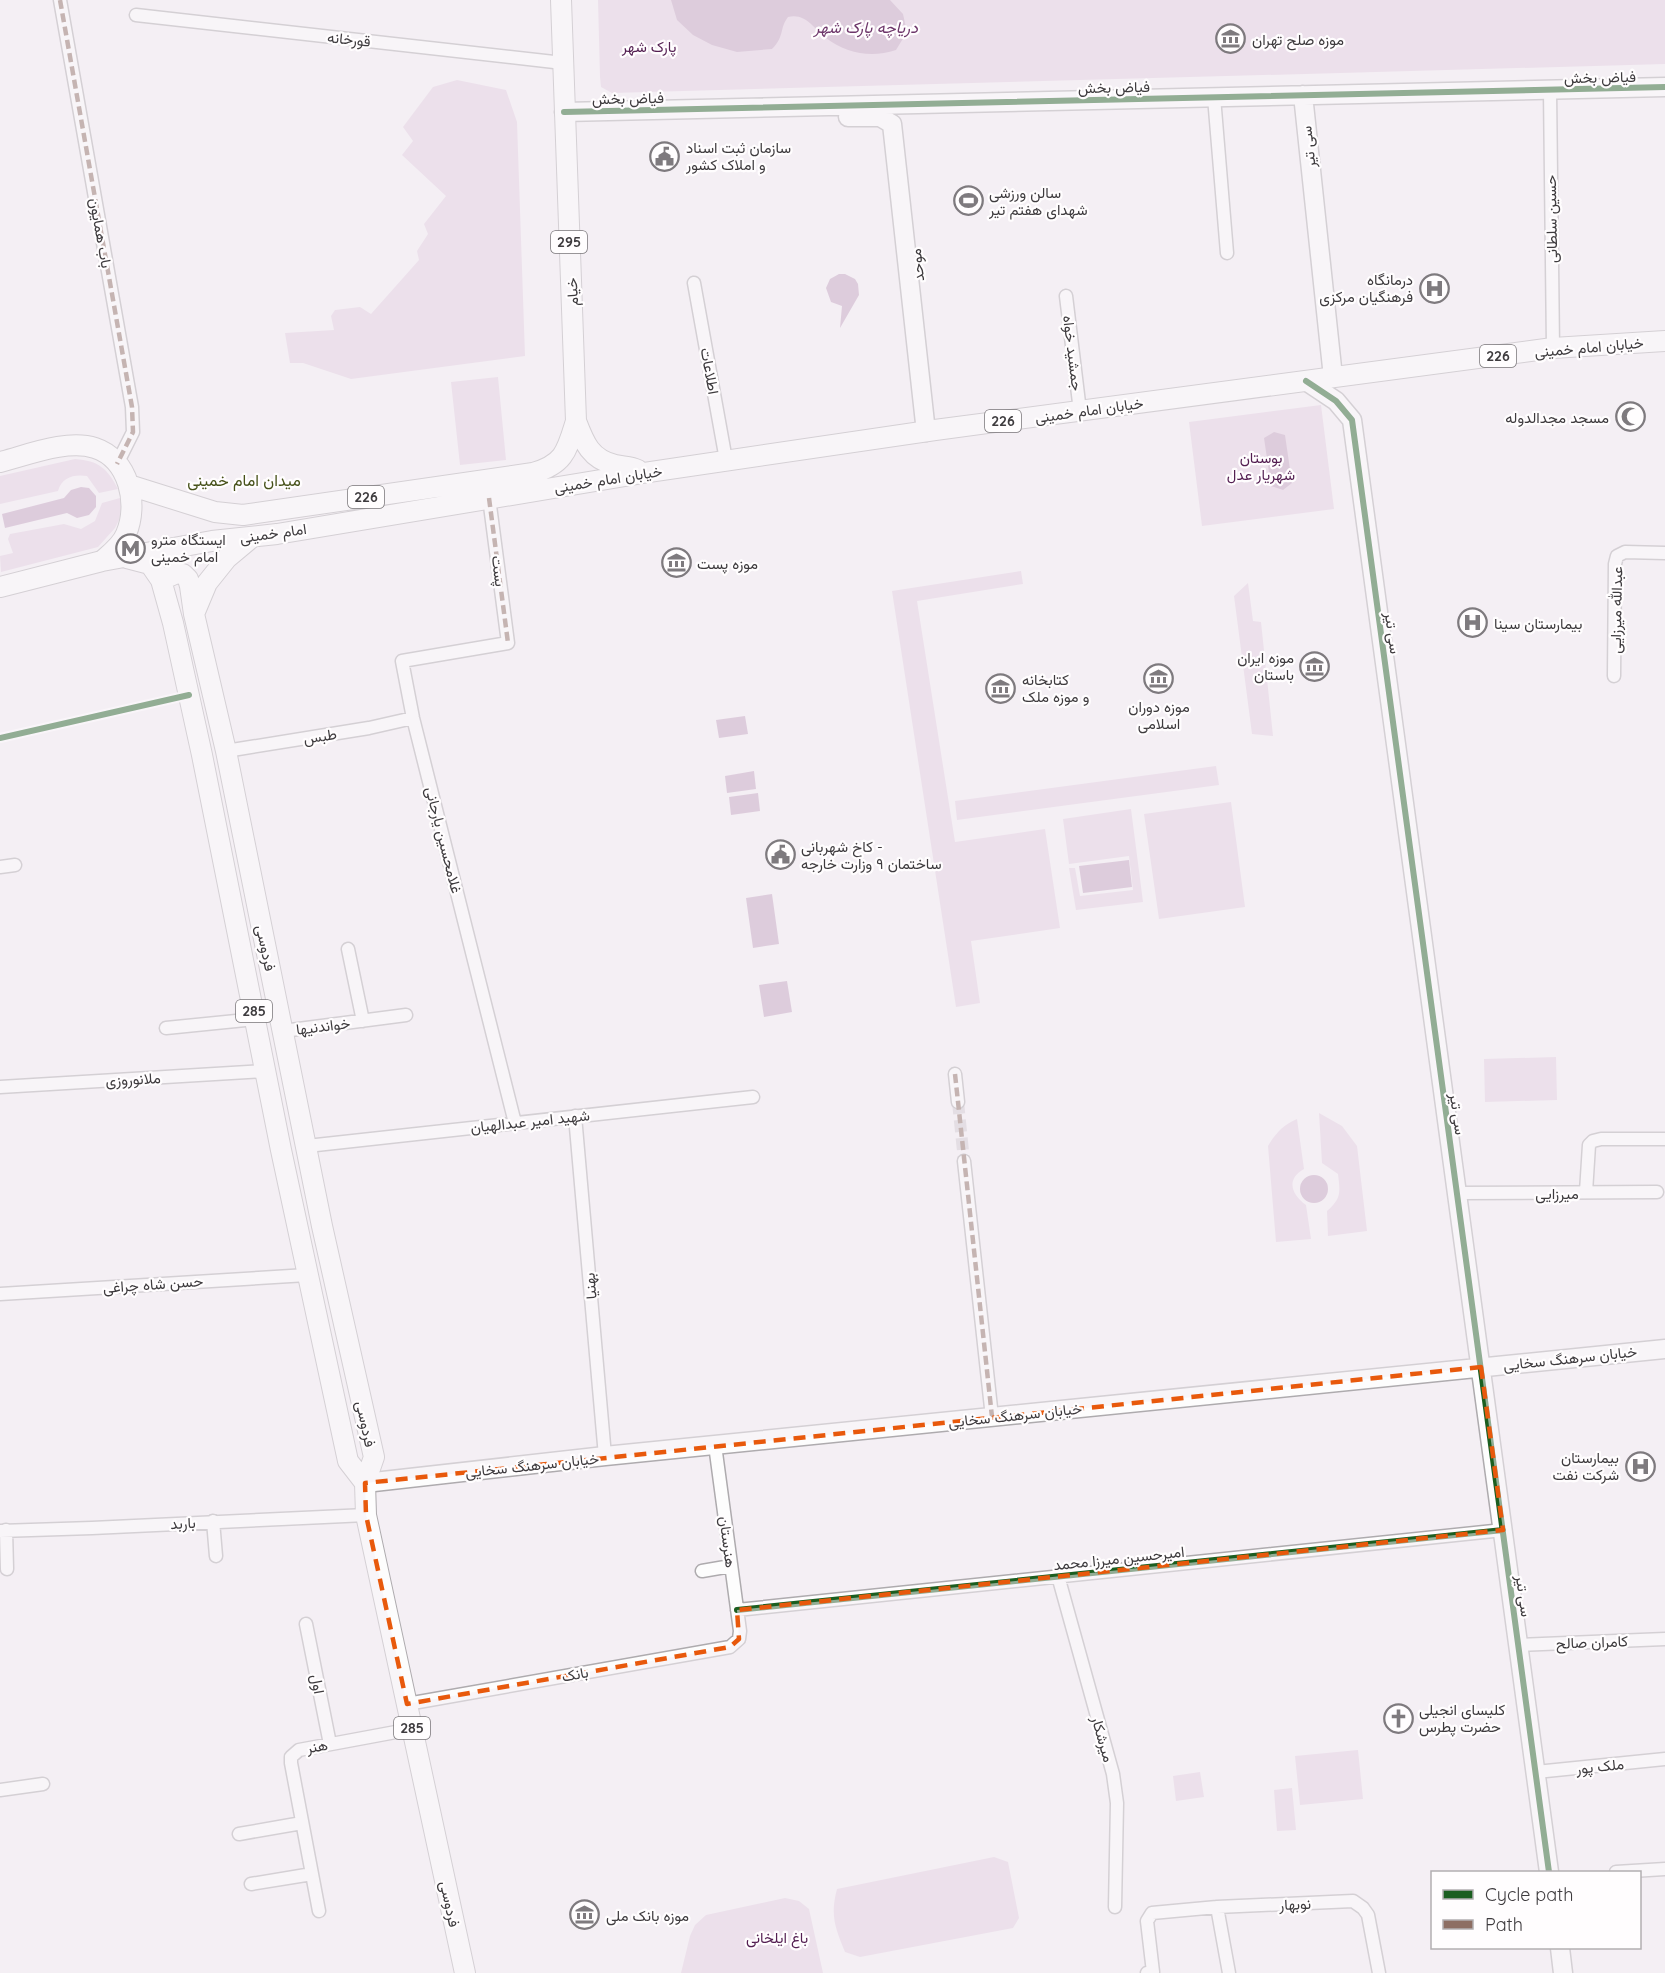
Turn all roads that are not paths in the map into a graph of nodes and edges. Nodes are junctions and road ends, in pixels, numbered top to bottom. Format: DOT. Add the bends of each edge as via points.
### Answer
graph roads {
  1 [pos="60,0"];
  2 [pos="561,0"];
  3 [pos="136,15"];
  4 [pos="562,63"];
  5 [pos="1665,87"];
  6 [pos="1550,90"];
  7 [pos="1303,95"];
  8 [pos="1214,97"];
  9 [pos="913,103"];
  10 [pos="564,116"];
  11 [pos="1227,253"];
  12 [pos="694,283"];
  13 [pos="1066,296"];
  14 [pos="1665,341"];
  15 [pos="1553,348"];
  16 [pos="1333,377"];
  17 [pos="1306,381"];
  18 [pos="1080,411"];
  19 [pos="576,421"];
  20 [pos="931,431"];
  21 [pos="726,460"];
  22 [pos="0,462"];
  23 [pos="117,464"];
  24 [pos="643,473"];
  25 [pos="129,485"];
  26 [pos="489,498"];
  27 [pos="373,517"];
  28 [pos="251,538"];
  29 [pos="1665,553"];
  30 [pos="124,557"];
  31 [pos="102,561"];
  32 [pos="161,580"];
  33 [pos="0,586"];
  34 [pos="194,614"];
  35 [pos="508,643"];
  36 [pos="1614,676"];
  37 [pos="413,718"];
  38 [pos="226,751"];
  39 [pos="202,755"];
  40 [pos="15,865"];
  41 [pos="0,867"];
  42 [pos="348,949"];
  43 [pos="406,1015"];
  44 [pos="256,1019"];
  45 [pos="363,1021"];
  46 [pos="166,1028"];
  47 [pos="283,1031"];
  48 [pos="266,1071"];
  49 [pos="955,1074"];
  50 [pos="0,1087"];
  51 [pos="753,1097"];
  52 [pos="958,1102"];
  53 [pos="575,1116"];
  54 [pos="515,1123"];
  55 [pos="1665,1139"];
  56 [pos="307,1146"];
  57 [pos="281,1150"];
  58 [pos="964,1161"];
  59 [pos="1586,1192"];
  60 [pos="1658,1192"];
  61 [pos="1457,1193"];
  62 [pos="322,1226"];
  63 [pos="298,1229"];
  64 [pos="333,1270"];
  65 [pos="307,1275"];
  66 [pos="0,1294"];
  67 [pos="1665,1349"];
  68 [pos="1481,1367"];
  69 [pos="992,1417"];
  70 [pos="716,1445"];
  71 [pos="606,1456"];
  72 [pos="365,1483"];
  73 [pos="366,1515"];
  74 [pos="213,1521"];
  75 [pos="3,1530"];
  76 [pos="1503,1530"];
  77 [pos="216,1556"];
  78 [pos="731,1566"];
  79 [pos="7,1569"];
  80 [pos="702,1571"];
  81 [pos="1058,1576"];
  82 [pos="737,1610"];
  83 [pos="306,1624"];
  84 [pos="739,1639"];
  85 [pos="1665,1639"];
  86 [pos="1518,1645"];
  87 [pos="407,1704"];
  88 [pos="412,1729"];
  89 [pos="330,1744"];
  90 [pos="1665,1759"];
  91 [pos="1536,1772"];
  92 [pos="43,1784"];
  93 [pos="0,1790"];
  94 [pos="302,1823"];
  95 [pos="239,1834"];
  96 [pos="1665,1869"];
  97 [pos="1549,1871"];
  98 [pos="1632,1871"];
  99 [pos="312,1874"];
  100 [pos="250,1884"];
  101 [pos="1115,1907"];
  102 [pos="1217,1907"];
  103 [pos="320,1911"];
  104 [pos="1560,1949"];
  105 [pos="465,1973"];
  106 [pos="1151,1973"];
  107 [pos="1229,1973"];
  108 [pos="1378,1973"];
  109 [pos="1563,1973"];
  1 -- 23 [label="street, باب همایون" via="132,407 133,432"];
  2 -- 4 [label="main road, خیام / 295"];
  3 -- 4 [label="street, قورخانه"];
  4 -- 10 [label="main road, خیام / 295"];
  5 -- 6 [label="street, فیاض بخش"];
  6 -- 7 [label="street, فیاض بخش"];
  6 -- 15 [label="street, حسین سلطانی"];
  7 -- 8 [label="street, فیاض بخش"];
  7 -- 16 [label="street, سی تیر"];
  8 -- 9 [label="street, فیاض بخش"];
  8 -- 11 [label="street"];
  9 -- 10 [label="street, فیاض بخش"];
  9 -- 20 [label="street, موحد" via="901,120"];
  10 -- 19 [label="main road, خیام / 295"];
  10 -- 20 [label="street, فیاض بخش" via="880,117 892,124"];
  12 -- 21 [label="street, اطلاعات"];
  13 -- 18 [label="street, جمشید خواه"];
  14 -- 15 [label="main road, خیابان امام خمینی / 226"];
  15 -- 16 [label="main road, خیابان امام خمینی / 226"];
  16 -- 17 [label="main road, خیابان امام خمینی / 226"];
  17 -- 18 [label="main road, خیابان امام خمینی / 226"];
  17 -- 61 [label="street, سی تیر" via="1336,401 1352,420"];
  18 -- 20 [label="main road, خیابان امام خمینی / 226"];
  19 -- 24 [label="main road, خیام / 295" via="585,444 596,456"];
  19 -- 25 [label="main road, خیابان امام خمینی / 226" via="562,459 549,469 243,515 215,512"];
  20 -- 21 [label="main road, خیابان امام خمینی / 226"];
  21 -- 24 [label="main road, خیابان امام خمینی / 226"];
  22 -- 23 [label="main road" via="63,446 93,448 110,455"];
  23 -- 25 [label="main road"];
  24 -- 26 [label="main road, خیابان امام خمینی / 226"];
  25 -- 31 [label="main road" via="132,513 126,536"];
  26 -- 27 [label="main road, خیابان امام خمینی / 226"];
  26 -- 35 [label="street, پست"];
  27 -- 28 [label="main road, امام خمینی / 226"];
  28 -- 30 [label="main road, امام خمینی / 226"];
  28 -- 34 [label="main road" via="227,558 207,583"];
  29 -- 36 [label="street, عبدالله میرزایی" via="1624,552 1617,556"];
  30 -- 31 [label="main road, امام خمینی / 226"];
  30 -- 32 [label="main road" via="150,564"];
  31 -- 33 [label="main road"];
  32 -- 34 [label="main road, فردوسی" via="177,573 188,579"];
  32 -- 39 [label="main road, فردوسی / 285"];
  34 -- 38 [label="main road, فردوسی / 285"];
  35 -- 37 [label="street, غلامحسین یارجانی" via="402,661"];
  37 -- 38 [label="street, طبس"];
  37 -- 54 [label="street, غلامحسین یارجانی"];
  38 -- 39 [label="main road"];
  38 -- 47 [label="main road, فردوسی / 285"];
  39 -- 44 [label="main road, فردوسی / 285"];
  40 -- 41 [label="street"];
  42 -- 45 [label="street, خواندنیها"];
  43 -- 45 [label="street, خواندنیها"];
  44 -- 46 [label="street"];
  44 -- 48 [label="main road, فردوسی / 285"];
  45 -- 47 [label="street, خواندنیها"];
  47 -- 56 [label="main road, فردوسی / 285"];
  48 -- 50 [label="street, ملانوروزی"];
  48 -- 57 [label="main road, فردوسی / 285"];
  49 -- 52 [label="street"];
  51 -- 53 [label="street, شهید امیر عبدالهیان"];
  53 -- 54 [label="street, شهید امیر عبدالهیان"];
  53 -- 71 [label="street, بهنیا"];
  54 -- 56 [label="street, شهید امیر عبدالهیان"];
  55 -- 59 [label="street" via="1593,1141 1589,1145"];
  56 -- 57 [label="main road"];
  56 -- 62 [label="main road, فردوسی / 285"];
  57 -- 63 [label="main road, فردوسی / 285"];
  58 -- 69 [label="street"];
  59 -- 60 [label="street, میرزایی"];
  59 -- 61 [label="street, میرزایی"];
  61 -- 68 [label="street, سی تیر"];
  62 -- 63 [label="main road"];
  62 -- 64 [label="main road, فردوسی / 285"];
  63 -- 65 [label="main road, فردوسی / 285"];
  64 -- 65 [label="main road"];
  64 -- 72 [label="main road, فردوسی / 285" via="374,1457"];
  65 -- 66 [label="street, حسن شاه چراغی"];
  65 -- 72 [label="main road, فردوسی / 285" via="348,1461"];
  67 -- 68 [label="street, خیابان سرهنگ سخایی"];
  68 -- 69 [label="street, خیابان سرهنگ سخایی"];
  68 -- 76 [label="street, سی تیر"];
  69 -- 70 [label="street, خیابان سرهنگ سخایی"];
  70 -- 71 [label="street, خیابان سرهنگ سخایی"];
  70 -- 78 [label="street, هنرستان"];
  71 -- 72 [label="street, خیابان سرهنگ سخایی"];
  72 -- 73 [label="main road, فردوسی / 285"];
  73 -- 74 [label="street, باربد"];
  73 -- 87 [label="main road, فردوسی / 285"];
  74 -- 75 [label="street, باربد"];
  74 -- 77 [label="street"];
  75 -- 79 [label="street"];
  76 -- 81 [label="street, امیرحسین میرزا محمد"];
  76 -- 86 [label="street, سی تیر"];
  78 -- 80 [label="street"];
  78 -- 82 [label="street, هنرستان"];
  81 -- 82 [label="street, امیرحسین میرزا محمد"];
  81 -- 101 [label="street, میرشکار" via="1113,1774 1117,1803"];
  82 -- 84 [label="street, هنرستان"];
  83 -- 89 [label="street, اول"];
  84 -- 87 [label="street, بانک" via="730,1647"];
  85 -- 86 [label="street, کامران صالح"];
  86 -- 91 [label="street, سی تیر"];
  87 -- 88 [label="main road, فردوسی / 285"];
  88 -- 89 [label="street, هنر"];
  88 -- 105 [label="main road, فردوسی / 285"];
  89 -- 94 [label="street, هنر" via="299,1749 291,1757"];
  90 -- 91 [label="street, ملک پور"];
  91 -- 97 [label="street, سی تیر"];
  92 -- 93 [label="street"];
  94 -- 95 [label="street"];
  94 -- 99 [label="street, هنر"];
  96 -- 98 [label="street"];
  99 -- 100 [label="street"];
  99 -- 103 [label="street, هنر"];
  102 -- 106 [label="street, نوبهار" via="1157,1911 1149,1915 1146,1921"];
  102 -- 107 [label="street"];
  102 -- 108 [label="street, نوبهار" via="1353,1901 1368,1916"];
  104 -- 109 [label="street"];
}
